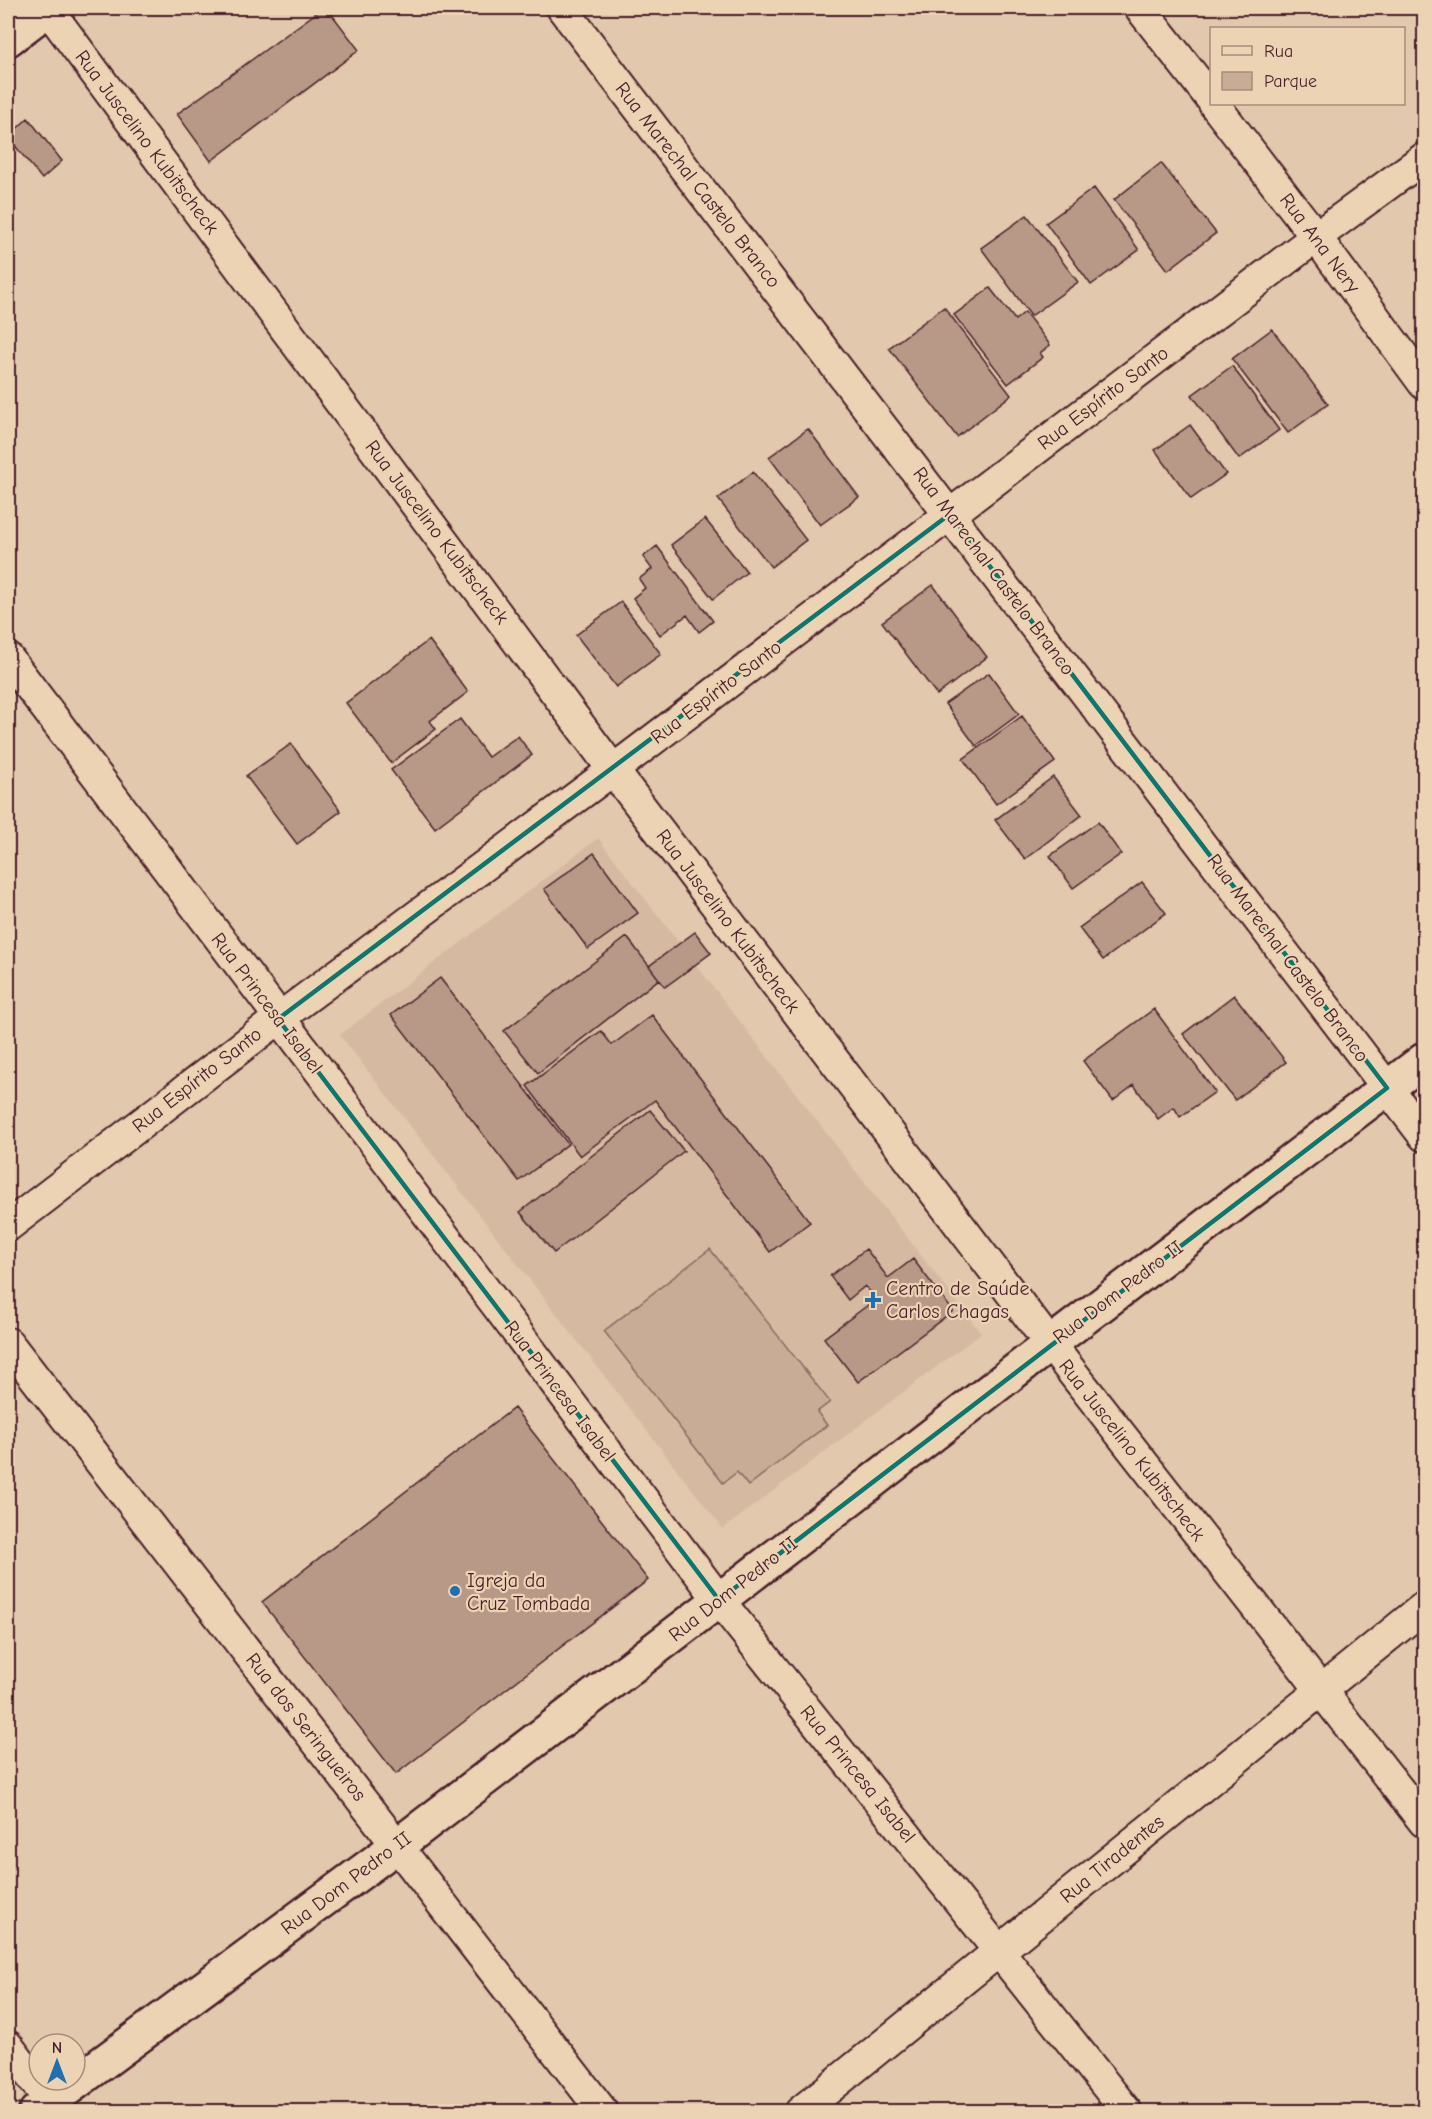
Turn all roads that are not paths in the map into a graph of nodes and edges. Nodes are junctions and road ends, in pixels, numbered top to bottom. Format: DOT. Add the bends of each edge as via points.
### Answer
graph roads {
  1 [pos="48,8"];
  2 [pos="562,8"];
  3 [pos="1140,8"];
  4 [pos="8,39"];
  5 [pos="1210,98"];
  6 [pos="1215,105"];
  7 [pos="1425,158"];
  8 [pos="1316,237"];
  9 [pos="1425,384"];
  10 [pos="950,514"];
  11 [pos="8,658"];
  12 [pos="614,770"];
  13 [pos="278,1018"];
  14 [pos="1425,1060"];
  15 [pos="1387,1088"];
  16 [pos="1425,1136"];
  17 [pos="8,1226"];
  18 [pos="8,1343"];
  19 [pos="1050,1344"];
  20 [pos="719,1600"];
  21 [pos="1425,1607"];
  22 [pos="1321,1692"];
  23 [pos="1425,1822"];
  24 [pos="398,1845"];
  25 [pos="998,1950"];
  26 [pos="8,2046"];
  27 [pos="48,2108"];
  28 [pos="603,2112"];
  29 [pos="800,2112"];
  30 [pos="1128,2112"];
  1 -- 4 [label="street"];
  1 -- 12 [label="street, Rua Juscelino Kubitscheck"];
  2 -- 10 [label="street, Rua Marechal Castelo Branco"];
  3 -- 5 [label="street, Rua Ana Nery"];
  6 -- 8 [label="street, Rua Ana Nery"];
  7 -- 8 [label="street, Rua Espírito Santo"];
  8 -- 9 [label="street, Rua Ana Nery"];
  8 -- 10 [label="street, Rua Espírito Santo"];
  10 -- 12 [label="street, Rua Espírito Santo"];
  10 -- 15 [label="street, Rua Marechal Castelo Branco"];
  11 -- 13 [label="street, Rua Princesa Isabel"];
  12 -- 13 [label="street, Rua Espírito Santo"];
  12 -- 19 [label="street, Rua Juscelino Kubitscheck"];
  13 -- 17 [label="street, Rua Espírito Santo"];
  13 -- 20 [label="street, Rua Princesa Isabel"];
  14 -- 15 [label="street, Rua Dom Pedro II"];
  15 -- 16 [label="street, Rua Marechal Castelo Branco"];
  15 -- 19 [label="street, Rua Dom Pedro II"];
  18 -- 24 [label="street, Rua dos Seringueiros"];
  19 -- 20 [label="street, Rua Dom Pedro II"];
  19 -- 22 [label="street, Rua Juscelino Kubitscheck"];
  20 -- 24 [label="street, Rua Dom Pedro II"];
  20 -- 25 [label="street, Rua Princesa Isabel"];
  21 -- 22 [label="street, Rua Tiradentes"];
  22 -- 23 [label="street, Rua Juscelino Kubitscheck"];
  22 -- 25 [label="street, Rua Tiradentes"];
  24 -- 27 [label="street, Rua Dom Pedro II"];
  24 -- 28 [label="street, Rua dos Seringueiros"];
  25 -- 29 [label="street, Rua Tiradentes"];
  25 -- 30 [label="street, Rua Princesa Isabel"];
  26 -- 27 [label="street"];
}
